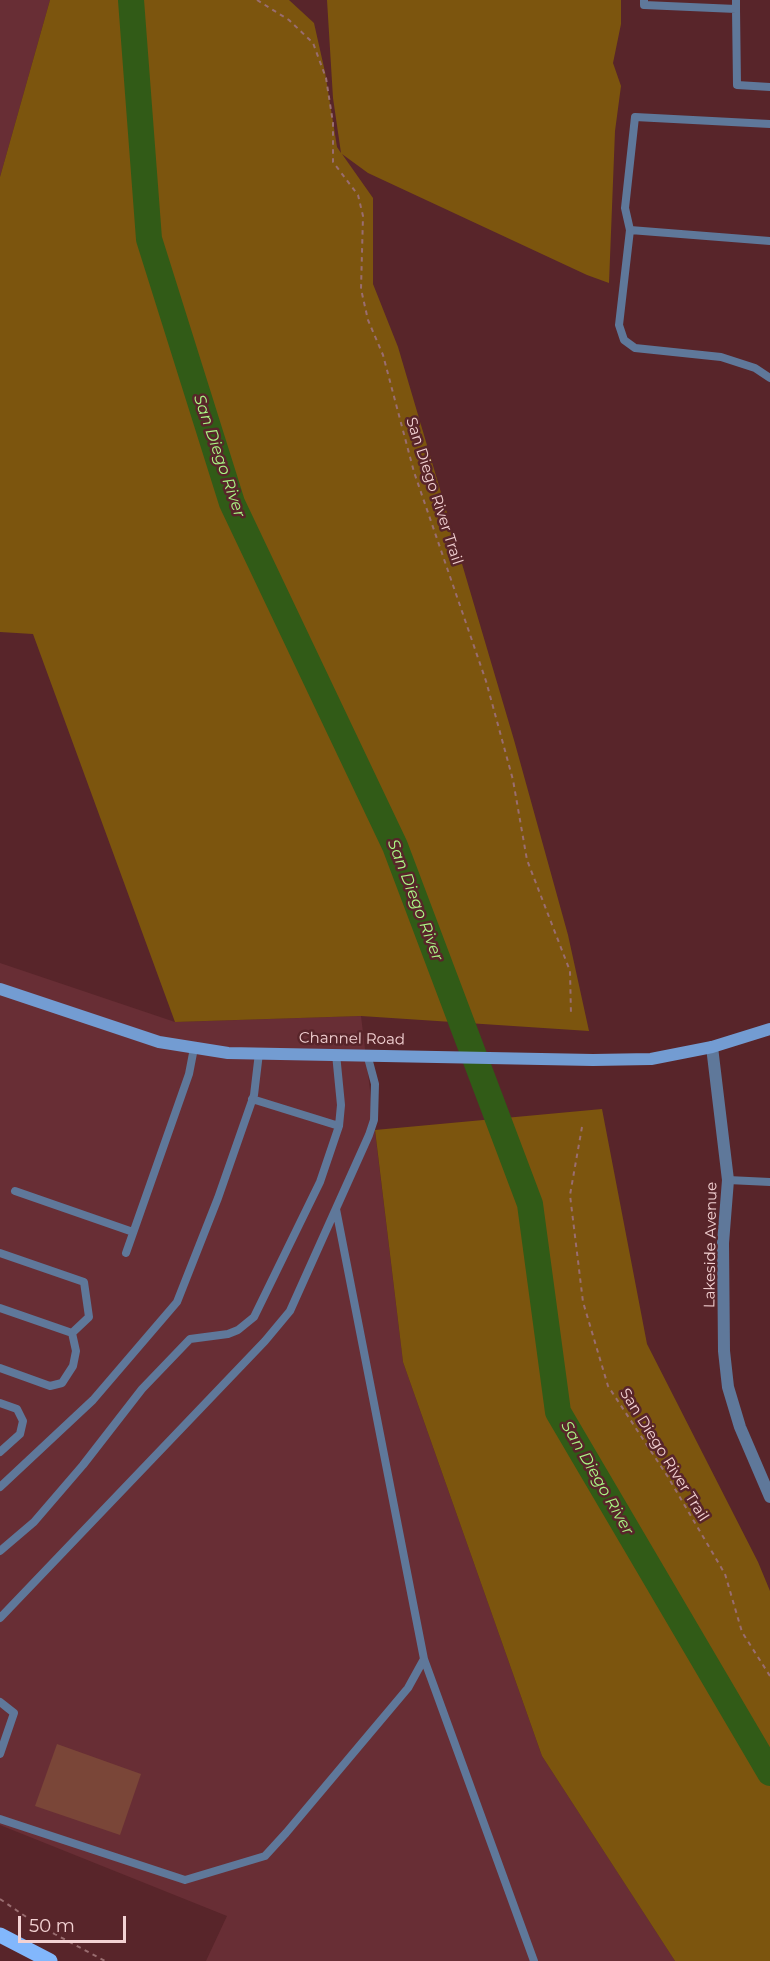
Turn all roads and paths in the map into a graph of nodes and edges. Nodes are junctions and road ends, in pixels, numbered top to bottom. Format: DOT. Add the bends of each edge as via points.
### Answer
graph roads {
  1 [pos="257,0"];
  2 [pos="644,0"];
  3 [pos="736,0"];
  4 [pos="736,9"];
  5 [pos="770,87"];
  6 [pos="770,123"];
  7 [pos="630,230"];
  8 [pos="770,241"];
  9 [pos="770,378"];
  10 [pos="0,989"];
  11 [pos="572,1015"];
  12 [pos="770,1029"];
  13 [pos="712,1047"];
  14 [pos="194,1048"];
  15 [pos="259,1053"];
  16 [pos="336,1054"];
  17 [pos="367,1054"];
  18 [pos="252,1099"];
  19 [pos="339,1126"];
  20 [pos="582,1127"];
  21 [pos="728,1180"];
  22 [pos="770,1182"];
  23 [pos="15,1191"];
  24 [pos="336,1209"];
  25 [pos="133,1232"];
  26 [pos="0,1253"];
  27 [pos="126,1253"];
  28 [pos="0,1308"];
  29 [pos="72,1333"];
  30 [pos="0,1368"];
  31 [pos="0,1403"];
  32 [pos="0,1452"];
  33 [pos="0,1487"];
  34 [pos="770,1497"];
  35 [pos="0,1551"];
  36 [pos="0,1618"];
  37 [pos="424,1659"];
  38 [pos="770,1676"];
  39 [pos="0,1702"];
  40 [pos="0,1754"];
  41 [pos="0,1819"];
  42 [pos="0,1899"];
  43 [pos="0,1935"];
  44 [pos="50,1961"];
  45 [pos="105,1961"];
  46 [pos="534,1961"];
  1 -- 11 [label="path, San Diego River Trail" via="289,20 313,43 326,78 333,123 333,162 358,195 363,216 362,289 368,320 383,355 414,472 486,681 513,780 526,860 570,971"];
  2 -- 4 [label="lane" via="644,4"];
  3 -- 4 [label="lane"];
  4 -- 5 [label="lane" via="737,85"];
  6 -- 7 [label="lane" via="634,117 625,208"];
  7 -- 8 [label="lane"];
  7 -- 9 [label="lane" via="619,325 624,340 634,348 721,357 755,368"];
  10 -- 14 [label="main road, Channel Road" via="159,1042"];
  12 -- 13 [label="main road"];
  13 -- 17 [label="main road, Channel Road" via="651,1059"];
  13 -- 21 [label="street, Lakeside Avenue"];
  14 -- 15 [label="main road, Channel Road"];
  14 -- 25 [label="lane" via="189,1074"];
  15 -- 16 [label="main road, Channel Road"];
  15 -- 18 [label="lane"];
  16 -- 17 [label="main road, Channel Road"];
  16 -- 19 [label="lane"];
  17 -- 24 [label="lane" via="375,1084 374,1120 362,1156"];
  18 -- 19 [label="lane"];
  18 -- 33 [label="lane" via="177,1302 93,1400"];
  19 -- 35 [label="lane" via="320,1182 254,1317 238,1330 190,1339 142,1389 34,1522"];
  20 -- 38 [label="path, San Diego River Trail" via="570,1195 583,1302 608,1386 725,1574 742,1632"];
  21 -- 22 [label="lane"];
  21 -- 34 [label="street, Lakeside Avenue" via="723,1244 728,1387 740,1427"];
  23 -- 25 [label="lane"];
  24 -- 36 [label="lane" via="282,1323"];
  24 -- 37 [label="lane"];
  25 -- 27 [label="lane"];
  26 -- 29 [label="lane" via="84,1282 89,1317"];
  28 -- 29 [label="lane"];
  29 -- 30 [label="lane" via="76,1351 73,1366 62,1383 50,1386"];
  31 -- 32 [label="lane" via="17,1409 23,1421 20,1434"];
  37 -- 41 [label="lane" via="408,1688 265,1856 185,1880"];
  37 -- 46 [label="lane"];
  39 -- 40 [label="lane" via="14,1713"];
  42 -- 45 [label="path" via="38,1925"];
  43 -- 44 [label="main road"];
}
